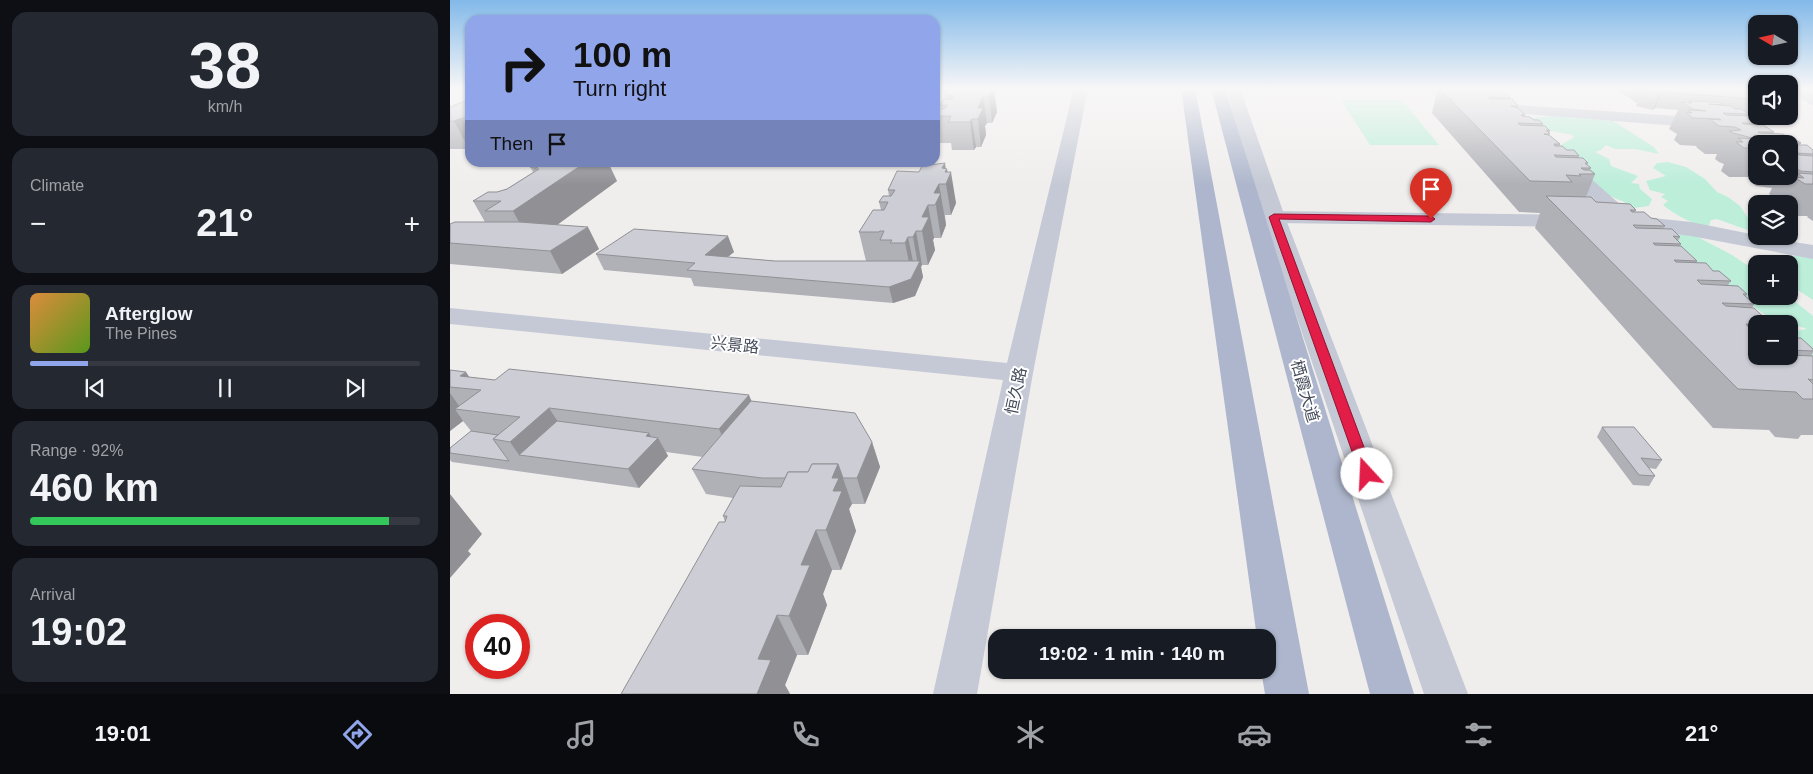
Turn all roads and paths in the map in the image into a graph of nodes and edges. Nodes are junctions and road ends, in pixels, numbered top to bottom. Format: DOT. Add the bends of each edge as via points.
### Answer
graph roads {
  1 [pos="1074,120"];
  2 [pos="1191,120"];
  3 [pos="1227,120"];
  4 [pos="1243,120"];
  5 [pos="1517,120"];
  6 [pos="1669,120"];
  7 [pos="1526,129"];
  8 [pos="1748,135"];
  9 [pos="1547,149"];
  10 [pos="1274,217"];
  11 [pos="1627,222"];
  12 [pos="1656,248"];
  13 [pos="1813,252"];
  14 [pos="450,316"];
  15 [pos="1019,373"];
  16 [pos="955,694"];
  17 [pos="1287,694"];
  18 [pos="1392,694"];
  19 [pos="1446,694"];
  1 -- 15 [label="street, 恒久路"];
  2 -- 17 [label="main road"];
  3 -- 18 [label="main road, 栖霞大道"];
  4 -- 10 [label="street"];
  5 -- 7 [label="street"];
  6 -- 8 [label="street" via="1692,122"];
  9 -- 11 [label="street"];
  10 -- 11 [label="street"];
  10 -- 19 [label="street"];
  11 -- 12 [label="street"];
  11 -- 13 [label="street" via="1691,229"];
  14 -- 15 [label="street, 兴景路"];
  15 -- 16 [label="street, 恒久路"];
}
